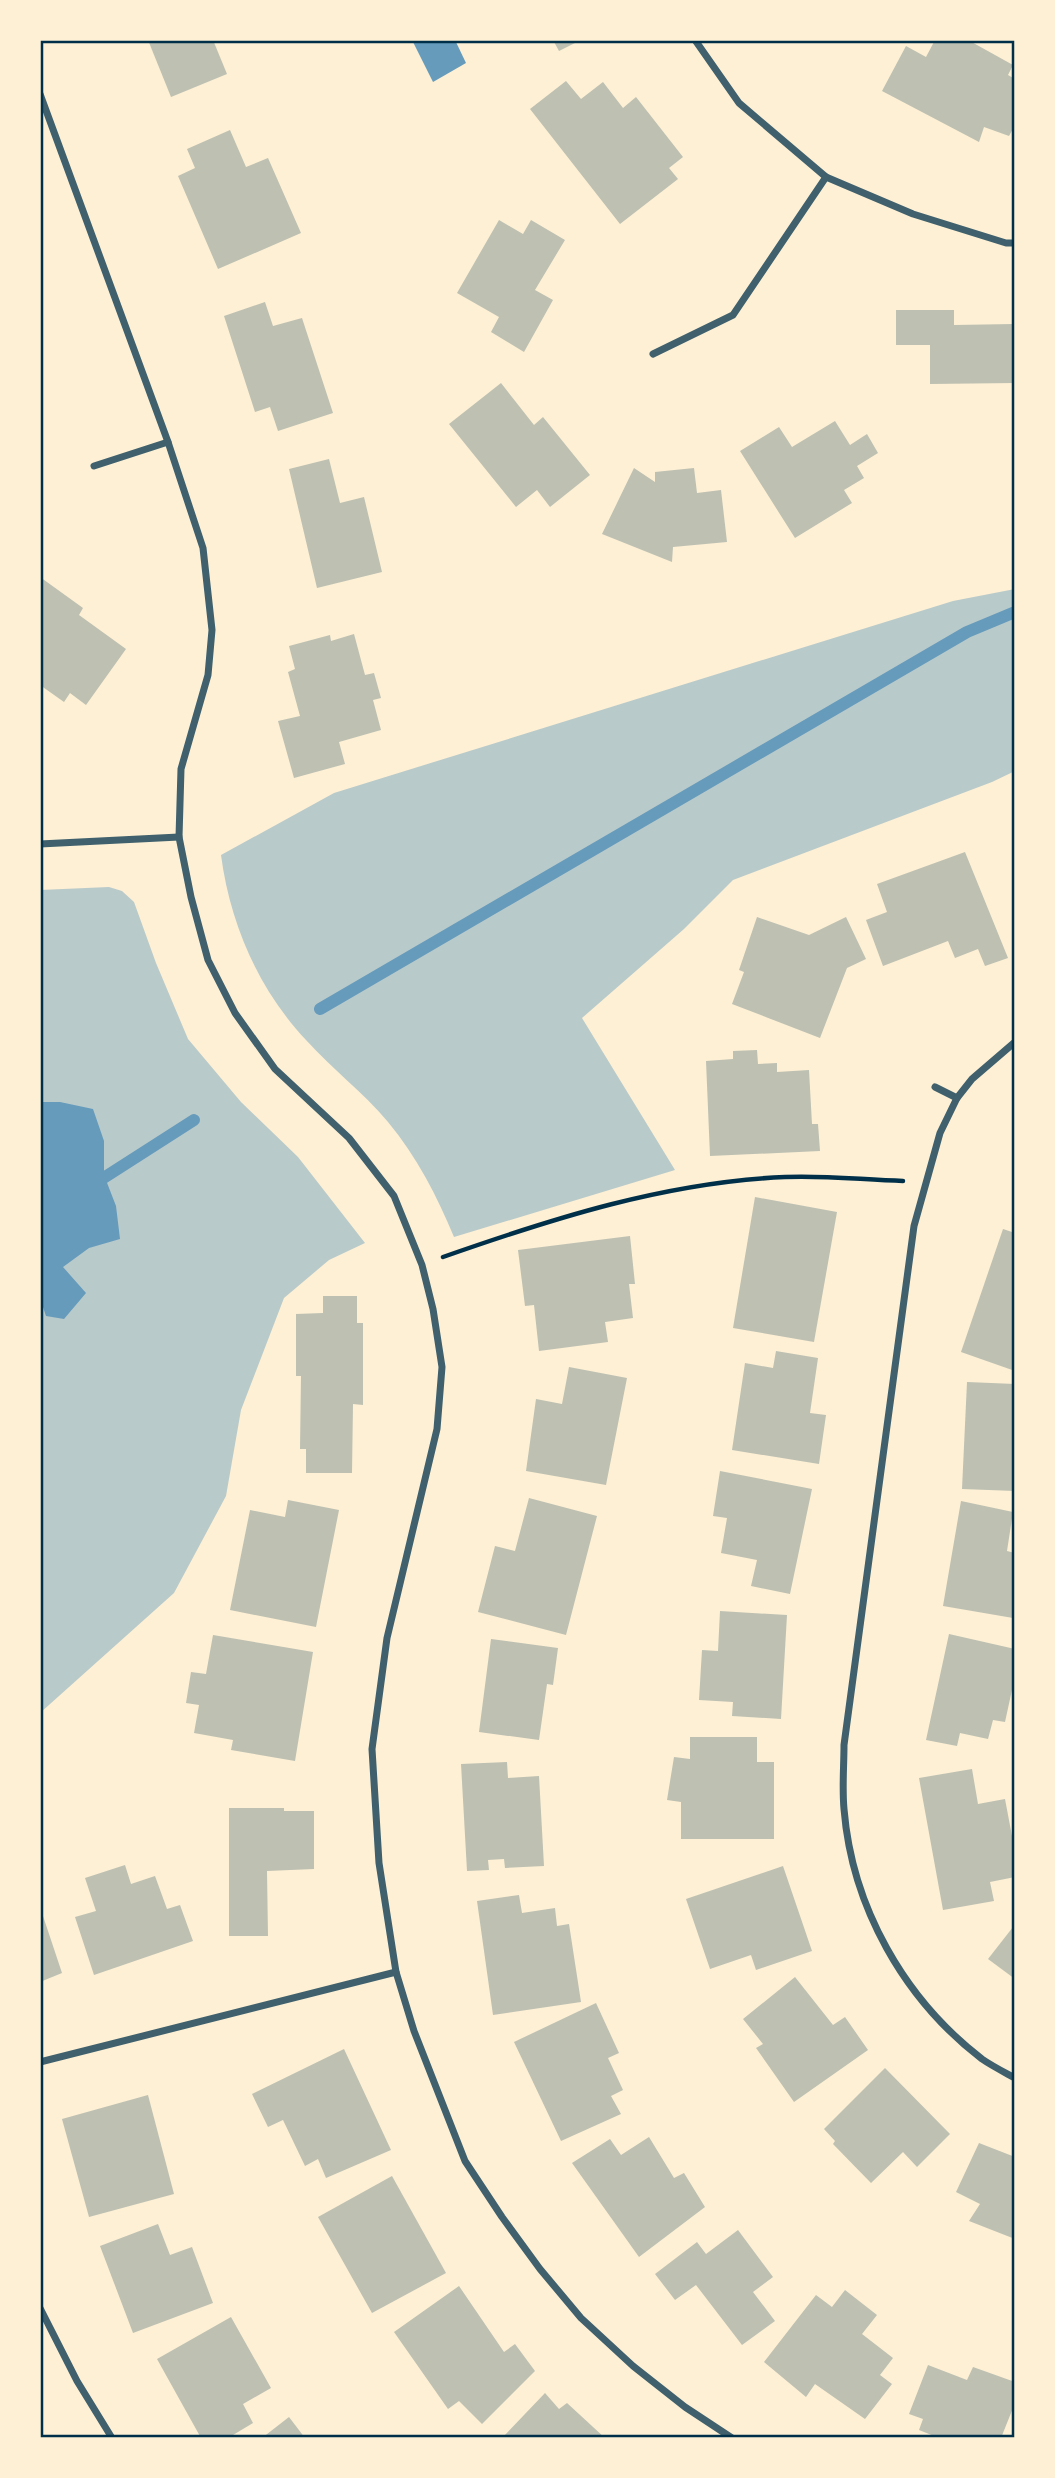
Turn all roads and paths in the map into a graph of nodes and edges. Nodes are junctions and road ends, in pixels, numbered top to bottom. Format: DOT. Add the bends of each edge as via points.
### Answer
graph roads {
  1 [pos="695,40"];
  2 [pos="40,94"];
  3 [pos="826,177"];
  4 [pos="1015,243"];
  5 [pos="653,354"];
  6 [pos="167,442"];
  7 [pos="94,466"];
  8 [pos="179,837"];
  9 [pos="40,844"];
  10 [pos="1015,1042"];
  11 [pos="934,1087"];
  12 [pos="957,1098"];
  13 [pos="925,1182"];
  14 [pos="422,1265"];
  15 [pos="396,1972"];
  16 [pos="40,2062"];
  17 [pos="1015,2078"];
  18 [pos="40,2308"];
  19 [pos="112,2438"];
  20 [pos="732,2438"];
  1 -- 3 [label="street" via="739,103"];
  2 -- 6 [label="street"];
  3 -- 4 [label="street" via="913,214"];
  3 -- 5 [label="street" via="733,315"];
  6 -- 7 [label="street"];
  6 -- 8 [label="street" via="203,548 212,630 208,675 181,769"];
  8 -- 9 [label="street"];
  8 -- 14 [label="street" via="208,960 235,1013 275,1069 349,1138 394,1195"];
  10 -- 12 [label="street"];
  11 -- 12 [label="street"];
  12 -- 13 [label="street"];
  13 -- 14 [label="path" via="786,1177 669,1189 535,1225"];
  13 -- 17 [label="street" via="914,1226 844,1745 844,1809 857,1881 885,1948 928,2010 983,2060"];
  14 -- 15 [label="street" via="442,1367 436,1429 387,1638 372,1749 379,1863"];
  15 -- 16 [label="street"];
  15 -- 20 [label="street" via="465,2161 502,2217 581,2318 633,2366"];
  18 -- 19 [label="street"];
}
